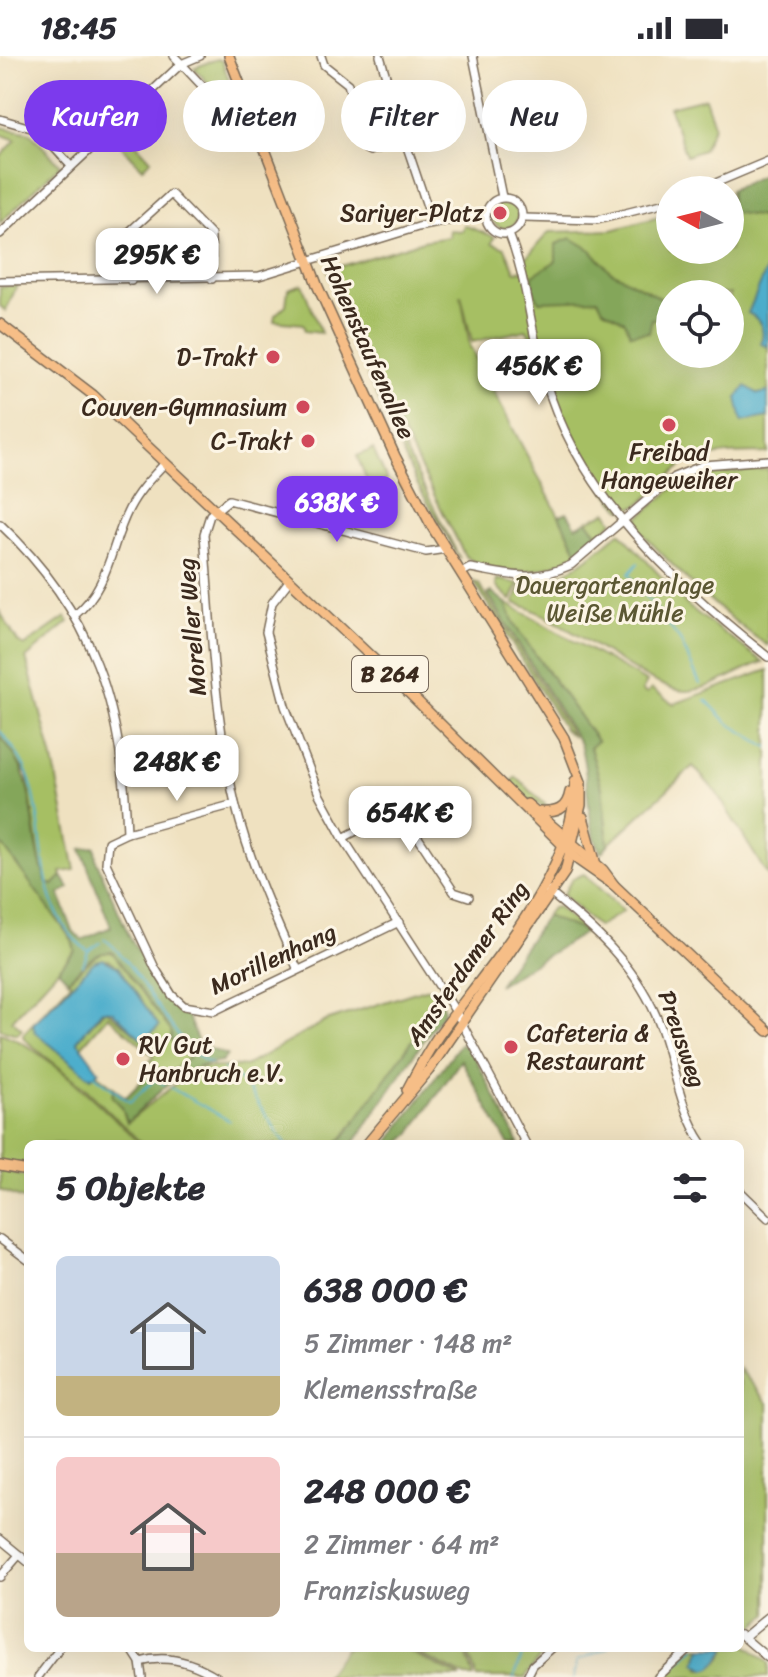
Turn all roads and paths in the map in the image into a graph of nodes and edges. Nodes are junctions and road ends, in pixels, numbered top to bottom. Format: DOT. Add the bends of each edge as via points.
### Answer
graph roads {
  1 [pos="174,56"];
  2 [pos="200,56"];
  3 [pos="229,56"];
  4 [pos="321,56"];
  5 [pos="380,56"];
  6 [pos="473,56"];
  7 [pos="181,64"];
  8 [pos="196,80"];
  9 [pos="238,80"];
  10 [pos="343,80"];
  11 [pos="387,80"];
  12 [pos="0,119"];
  13 [pos="267,152"];
  14 [pos="409,152"];
  15 [pos="768,161"];
  16 [pos="71,166"];
  17 [pos="732,176"];
  18 [pos="502,197"];
  19 [pos="656,205"];
  20 [pos="486,214"];
  21 [pos="523,218"];
  22 [pos="433,224"];
  23 [pos="0,234"];
  24 [pos="509,234"];
  25 [pos="308,261"];
  26 [pos="212,279"];
  27 [pos="0,281"];
  28 [pos="131,281"];
  29 [pos="0,324"];
  30 [pos="768,460"];
  31 [pos="165,463"];
  32 [pos="214,510"];
  33 [pos="623,520"];
  34 [pos="0,524"];
  35 [pos="446,549"];
  36 [pos="461,573"];
  37 [pos="289,581"];
  38 [pos="75,615"];
  39 [pos="768,657"];
  40 [pos="574,771"];
  41 [pos="521,800"];
  42 [pos="235,804"];
  43 [pos="581,805"];
  44 [pos="539,812"];
  45 [pos="127,833"];
  46 [pos="343,838"];
  47 [pos="569,844"];
  48 [pos="596,864"];
  49 [pos="614,885"];
  50 [pos="547,891"];
  51 [pos="469,897"];
  52 [pos="399,922"];
  53 [pos="298,970"];
  54 [pos="456,1012"];
  55 [pos="461,1023"];
  56 [pos="768,1031"];
  57 [pos="395,1110"];
  58 [pos="370,1140"];
  59 [pos="524,1140"];
  60 [pos="701,1140"];
  61 [pos="0,1166"];
  62 [pos="24,1170"];
  63 [pos="744,1195"];
  64 [pos="768,1218"];
  65 [pos="0,1239"];
  66 [pos="24,1257"];
  67 [pos="0,1539"];
  68 [pos="19,1555"];
  69 [pos="24,1559"];
  70 [pos="0,1577"];
  71 [pos="768,1617"];
  72 [pos="744,1635"];
  73 [pos="744,1638"];
  74 [pos="57,1652"];
  75 [pos="134,1652"];
  76 [pos="548,1652"];
  77 [pos="685,1652"];
  78 [pos="768,1658"];
  79 [pos="140,1662"];
  80 [pos="38,1677"];
  81 [pos="142,1677"];
  82 [pos="217,1677"];
  83 [pos="527,1677"];
  84 [pos="658,1677"];
  1 -- 7 [label="street"];
  2 -- 7 [label="street"];
  3 -- 9 [label="main road, Hohenstaufenallee"];
  4 -- 10 [label="street"];
  5 -- 11 [label="street"];
  6 -- 18 [label="street"];
  7 -- 8 [label="street"];
  7 -- 16 [label="street"];
  12 -- 16 [label="street" via="38,130"];
  13 -- 25 [label="main road, Hohenstaufenallee"];
  14 -- 22 [label="street"];
  15 -- 17 [label="street"];
  16 -- 23 [label="street"];
  18 -- 20 [label="street"];
  18 -- 21 [label="street" via="516,201"];
  19 -- 21 [label="street" via="597,220"];
  20 -- 22 [label="street"];
  20 -- 24 [label="street" via="493,231"];
  21 -- 24 [label="street"];
  22 -- 25 [label="street"];
  24 -- 33 [label="street" via="544,378 571,442"];
  25 -- 26 [label="street" via="259,276"];
  25 -- 35 [label="main road, Hohenstaufenallee" via="395,456"];
  26 -- 28 [label="street"];
  26 -- 28 [label="street" via="211,235 171,194 129,232"];
  27 -- 28 [label="street"];
  29 -- 31 [label="main road, B 264" via="93,395"];
  30 -- 33 [label="street" via="686,470"];
  31 -- 32 [label="main road, B 264"];
  31 -- 38 [label="street" via="128,512 102,584"];
  32 -- 35 [label="street" via="229,500 426,552"];
  32 -- 37 [label="main road, B 264"];
  32 -- 42 [label="street, Moreller Weg" via="204,534 217,698"];
  33 -- 36 [label="street" via="571,565 553,573 524,579 470,568"];
  33 -- 39 [label="street" via="694,597"];
  34 -- 38 [label="street" via="41,567"];
  35 -- 36 [label="main road, Hohenstaufenallee"];
  36 -- 40 [label="main road, Hohenstaufenallee" via="564,738"];
  37 -- 41 [label="main road, B 264"];
  37 -- 46 [label="street" via="269,609 268,642 285,706 319,794"];
  38 -- 45 [label="street" via="115,718 125,767"];
  40 -- 43 [label="main road, Hohenstaufenallee" via="581,782"];
  40 -- 44 [label="main road" via="565,806"];
  40 -- 47 [label="main road, Hohenstaufenallee"];
  41 -- 44 [label="main road, B 264"];
  41 -- 47 [label="main road, B 264"];
  42 -- 45 [label="street"];
  42 -- 53 [label="street, Moreller Weg" via="266,901"];
  43 -- 47 [label="main road, Hohenstaufenallee"];
  43 -- 48 [label="main road"];
  44 -- 47 [label="main road, B 264"];
  45 -- 53 [label="street, Morillenhang" via="108,842 106,863 155,968 184,1006 214,1011"];
  46 -- 51 [label="street" via="396,810 454,892"];
  46 -- 52 [label="street"];
  47 -- 48 [label="main road, B 264"];
  47 -- 49 [label="main road, B 264"];
  47 -- 50 [label="main road, Amsterdamer Ring"];
  48 -- 49 [label="main road, B 264"];
  49 -- 56 [label="main road, B 264"];
  50 -- 54 [label="main road, Amsterdamer Ring"];
  50 -- 55 [label="main road, Amsterdamer Ring"];
  50 -- 60 [label="street, Preusweg" via="617,952 644,988 662,1028 679,1093"];
  52 -- 53 [label="street, Morillenhang"];
  52 -- 54 [label="street"];
  54 -- 55 [label="street"];
  54 -- 57 [label="main road, Amsterdamer Ring"];
  55 -- 57 [label="main road, Amsterdamer Ring"];
  55 -- 59 [label="street"];
  57 -- 58 [label="main road, Amsterdamer Ring"];
  61 -- 62 [label="main road"];
  63 -- 64 [label="street"];
  65 -- 66 [label="street"];
  67 -- 68 [label="street"];
  68 -- 69 [label="street"];
  68 -- 70 [label="street"];
  71 -- 72 [label="street"];
  73 -- 78 [label="street"];
  74 -- 80 [label="street"];
  75 -- 79 [label="street"];
  76 -- 83 [label="street"];
  77 -- 84 [label="street"];
  79 -- 81 [label="street"];
  79 -- 82 [label="street" via="179,1660"];
}
